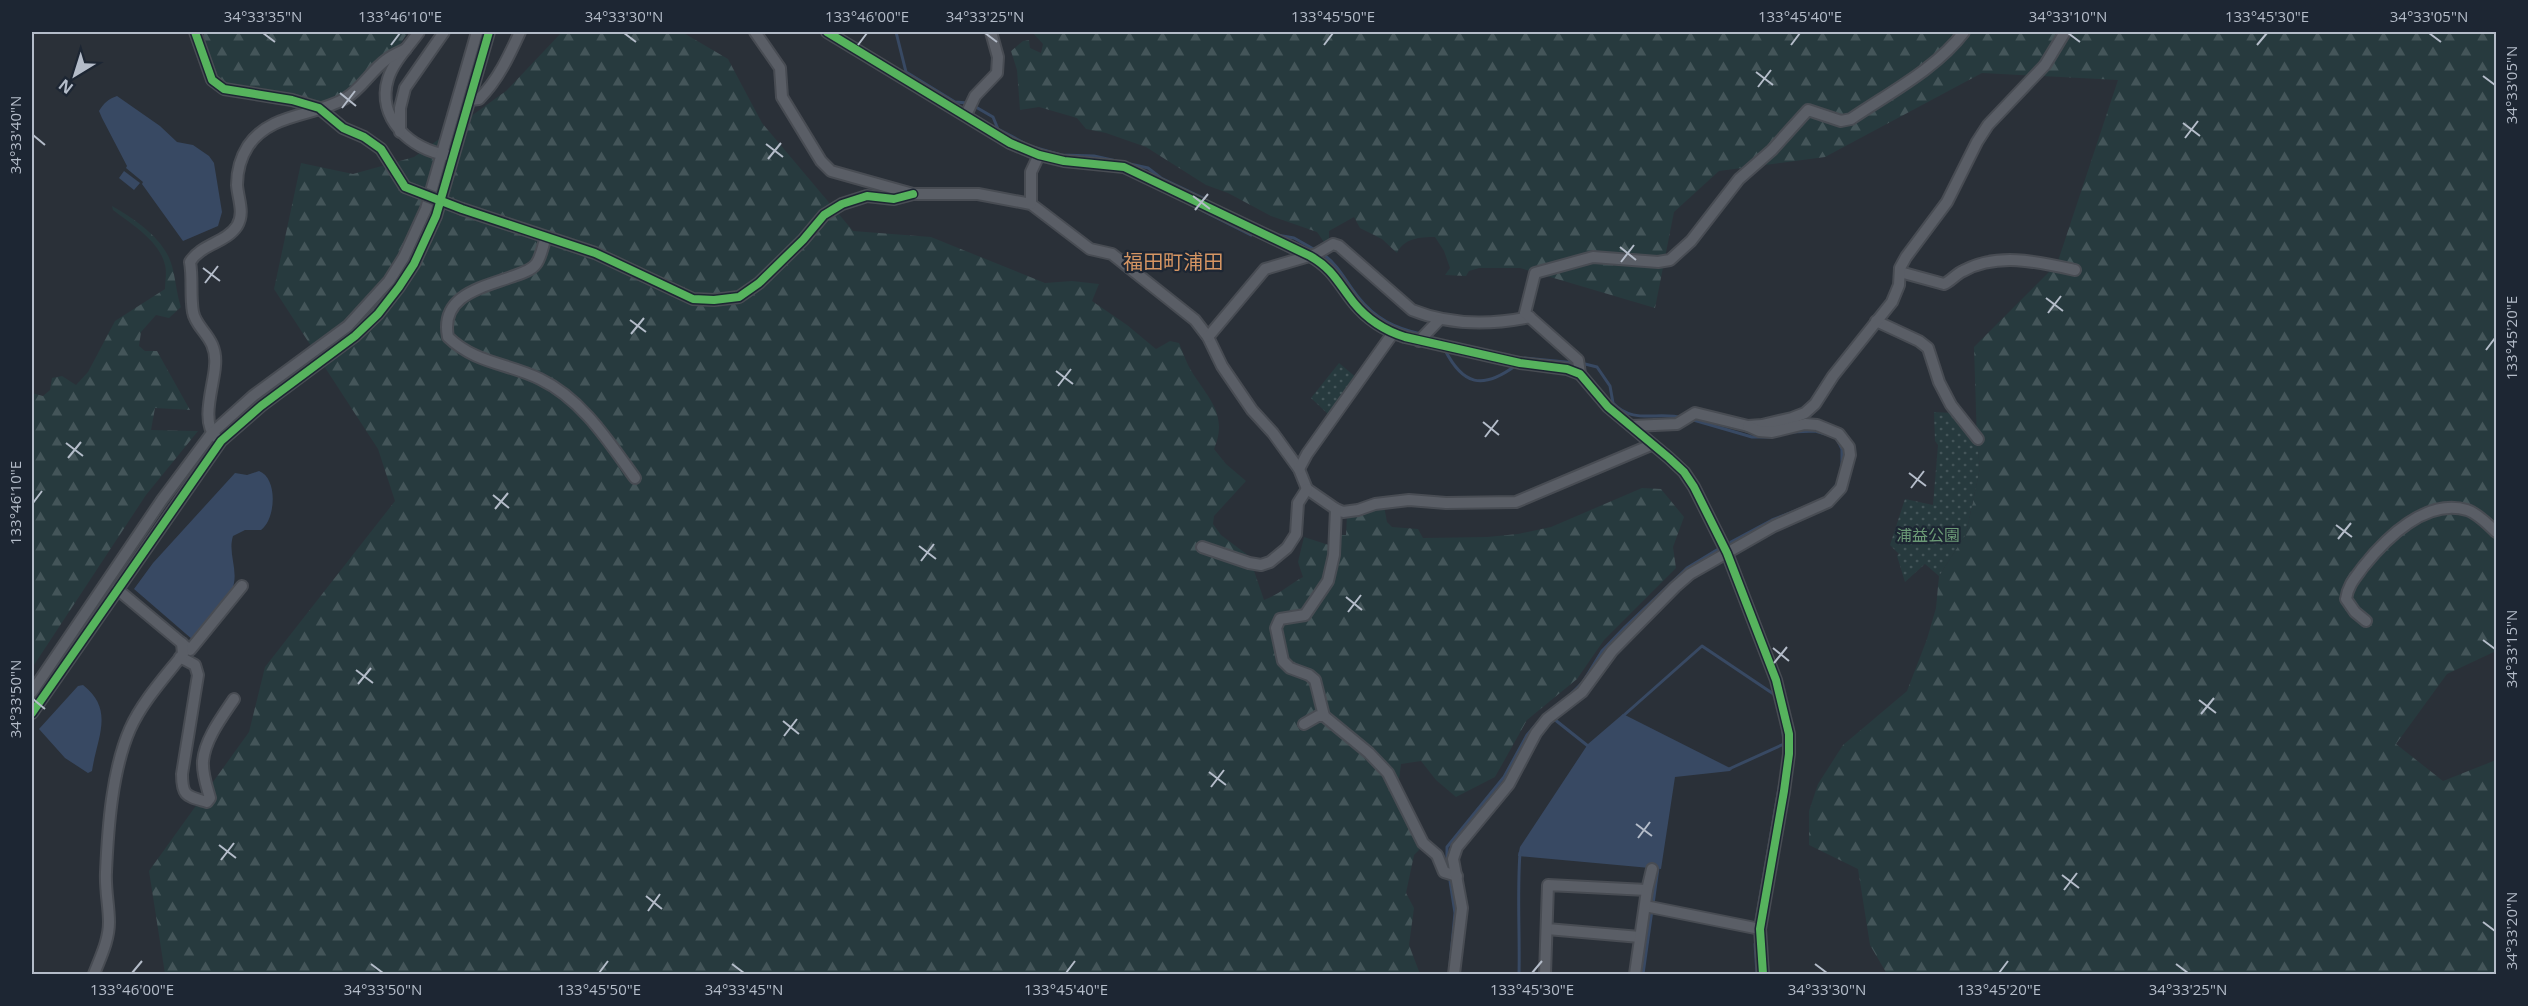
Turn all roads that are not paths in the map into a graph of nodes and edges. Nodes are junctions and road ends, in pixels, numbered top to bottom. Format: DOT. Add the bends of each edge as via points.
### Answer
graph roads {
  1 [pos="195,32"];
  2 [pos="419,32"];
  3 [pos="444,32"];
  4 [pos="477,32"];
  5 [pos="489,32"];
  6 [pos="520,32"];
  7 [pos="755,32"];
  8 [pos="827,32"];
  9 [pos="991,32"];
  10 [pos="1964,32"];
  11 [pos="2065,32"];
  12 [pos="406,49"];
  13 [pos="470,100"];
  14 [pos="319,108"];
  15 [pos="969,108"];
  16 [pos="400,132"];
  17 [pos="447,155"];
  18 [pos="1039,155"];
  19 [pos="914,194"];
  20 [pos="1030,204"];
  21 [pos="546,237"];
  22 [pos="1315,253"];
  23 [pos="2075,270"];
  24 [pos="1900,272"];
  25 [pos="1530,317"];
  26 [pos="1439,320"];
  27 [pos="1876,321"];
  28 [pos="1393,333"];
  29 [pos="1422,337"];
  30 [pos="1208,338"];
  31 [pos="1580,367"];
  32 [pos="1632,426"];
  33 [pos="1748,426"];
  34 [pos="212,433"];
  35 [pos="1978,439"];
  36 [pos="221,441"];
  37 [pos="1651,445"];
  38 [pos="1299,469"];
  39 [pos="635,478"];
  40 [pos="1308,489"];
  41 [pos="1336,509"];
  42 [pos="2496,532"];
  43 [pos="1202,547"];
  44 [pos="1727,553"];
  45 [pos="242,586"];
  46 [pos="117,589"];
  47 [pos="2366,621"];
  48 [pos="182,643"];
  49 [pos="180,657"];
  50 [pos="32,692"];
  51 [pos="234,699"];
  52 [pos="32,713"];
  53 [pos="1324,716"];
  54 [pos="1304,724"];
  55 [pos="1652,869"];
  56 [pos="1457,876"];
  57 [pos="1647,890"];
  58 [pos="1651,907"];
  59 [pos="1760,928"];
  60 [pos="1547,929"];
  61 [pos="1640,937"];
  62 [pos="1546,974"];
  63 [pos="94,975"];
  64 [pos="1454,975"];
  65 [pos="1635,975"];
  66 [pos="1763,975"];
  1 -- 14 [label="street" via="212,80 224,89"];
  2 -- 12 [label="street"];
  3 -- 16 [label="street" via="405,88"];
  4 -- 17 [label="street"];
  5 -- 13 [label="street"];
  6 -- 13 [label="street" via="499,75 479,99"];
  7 -- 19 [label="street" via="780,68 782,97 821,161 837,174"];
  8 -- 15 [label="street"];
  9 -- 15 [label="street" via="999,57 997,73"];
  10 -- 25 [label="street" via="1927,66 1851,119 1841,121 1808,110 1739,179 1691,241 1670,260 1593,257 1535,273 1525,313"];
  11 -- 24 [label="street" via="2045,65 1977,141 1947,202 1906,257"];
  12 -- 14 [label="street" via="386,60 347,97"];
  12 -- 16 [label="street" via="386,86 389,111"];
  13 -- 17 [label="street"];
  14 -- 21 [label="street, bridge" via="343,128 364,136 381,149 405,187"];
  14 -- 34 [label="street" via="269,126 248,145 237,185 242,212 237,226 196,252 190,262 193,314 213,344 216,364 208,409"];
  15 -- 18 [label="street" via="1010,143"];
  16 -- 17 [label="street" via="423,149"];
  17 -- 34 [label="street" via="404,257 376,297 348,326 253,396"];
  17 -- 36 [label="street" via="436,216 426,241 378,314"];
  18 -- 20 [label="street" via="1031,172"];
  18 -- 22 [label="street" via="1124,167"];
  19 -- 20 [label="street" via="978,194"];
  19 -- 21 [label="street" via="894,199 867,196 842,204 824,215 759,283 739,297 714,300 693,298 595,252"];
  20 -- 30 [label="street" via="1090,249 1112,254 1195,320"];
  21 -- 39 [label="street" via="536,264 456,302 448,313 448,338 489,363 539,378 557,390 582,409"];
  22 -- 26 [label="street" via="1333,244 1339,246 1412,310"];
  22 -- 28 [label="street" via="1355,304"];
  22 -- 30 [label="street" via="1265,269"];
  23 -- 24 [label="street" via="2041,262 1998,261 1977,265 1944,284"];
  24 -- 27 [label="street" via="1897,296"];
  25 -- 26 [label="street" via="1503,322"];
  25 -- 31 [label="street"];
  26 -- 29 [label="street"];
  27 -- 33 [label="street" via="1805,413 1776,423"];
  27 -- 35 [label="street" via="1928,348 1951,405"];
  28 -- 29 [label="street"];
  28 -- 38 [label="street"];
  29 -- 31 [label="street" via="1442,346 1518,363"];
  30 -- 38 [label="street" via="1252,410"];
  31 -- 32 [label="street" via="1608,407"];
  32 -- 33 [label="street" via="1677,424 1698,414"];
  32 -- 37 [label="street"];
  33 -- 44 [label="street" via="1772,432 1817,424 1839,434 1850,455 1845,481 1828,502"];
  34 -- 36 [label="street"];
  34 -- 50 [label="street"];
  36 -- 46 [label="street"];
  37 -- 41 [label="street" via="1516,502 1409,500 1343,512"];
  37 -- 44 [label="street" via="1684,472"];
  38 -- 40 [label="street"];
  40 -- 41 [label="street"];
  40 -- 43 [label="street" via="1298,503 1296,534 1270,562 1250,563"];
  41 -- 53 [label="street" via="1334,555 1328,581 1302,618 1280,619 1276,628 1283,661 1315,680"];
  42 -- 47 [label="street" via="2470,510 2452,508 2429,513 2397,530 2348,587 2346,599"];
  44 -- 56 [label="street" via="1675,587 1612,651 1582,692 1547,719 1509,784 1457,847 1453,859"];
  44 -- 59 [label="street" via="1776,680 1789,734 1784,791"];
  45 -- 48 [label="street" via="190,650"];
  46 -- 48 [label="street"];
  46 -- 52 [label="street"];
  48 -- 49 [label="street" via="184,651"];
  49 -- 51 [label="street" via="195,665 198,675 182,774 184,794 190,797 207,802 210,798 203,759 216,726"];
  49 -- 63 [label="street" via="130,728 122,752 108,836 109,924"];
  53 -- 54 [label="street"];
  53 -- 56 [label="street" via="1380,763 1423,843 1437,855 1443,872"];
  55 -- 57 [label="street"];
  56 -- 64 [label="street" via="1462,908"];
  57 -- 58 [label="street"];
  57 -- 60 [label="street" via="1548,885"];
  58 -- 59 [label="street"];
  58 -- 61 [label="street"];
  59 -- 66 [label="street"];
  60 -- 61 [label="street"];
  60 -- 62 [label="street"];
  61 -- 65 [label="street"];
}
